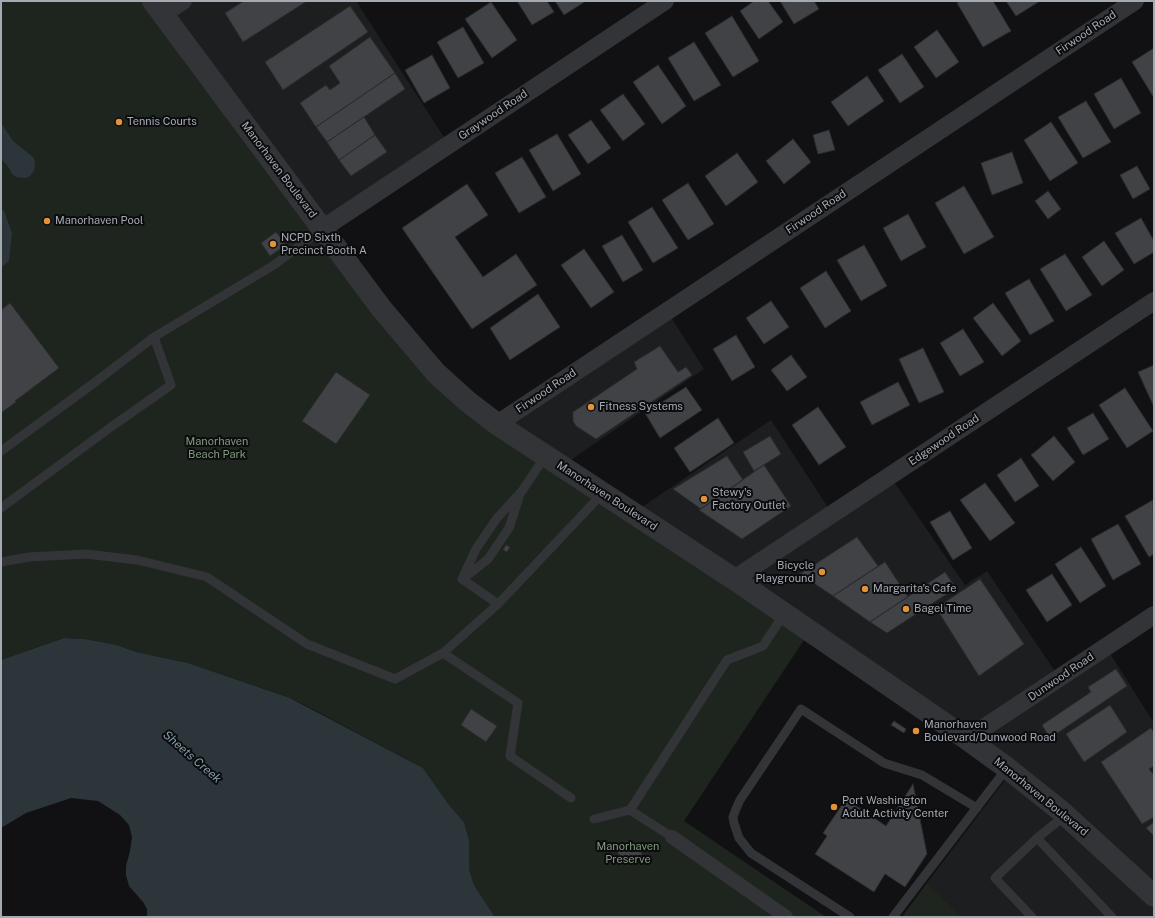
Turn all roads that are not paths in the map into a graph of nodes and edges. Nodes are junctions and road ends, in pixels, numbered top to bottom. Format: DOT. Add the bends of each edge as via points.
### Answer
graph roads {
  1 [pos="184,1"];
  2 [pos="665,1"];
  3 [pos="1135,1"];
  4 [pos="158,8"];
  5 [pos="322,229"];
  6 [pos="1154,301"];
  7 [pos="154,337"];
  8 [pos="497,424"];
  9 [pos="1,451"];
  10 [pos="546,456"];
  11 [pos="522,490"];
  12 [pos="603,493"];
  13 [pos="1,508"];
  14 [pos="1,562"];
  15 [pos="462,579"];
  16 [pos="734,579"];
  17 [pos="498,604"];
  18 [pos="784,614"];
  19 [pos="1154,615"];
  20 [pos="443,653"];
  21 [pos="967,739"];
  22 [pos="1007,768"];
  23 [pos="571,798"];
  24 [pos="977,808"];
  25 [pos="630,810"];
  26 [pos="1066,815"];
  27 [pos="594,819"];
  28 [pos="672,837"];
  29 [pos="1037,838"];
  30 [pos="1154,896"];
  31 [pos="786,917"];
  32 [pos="850,917"];
  33 [pos="893,917"];
  34 [pos="1032,917"];
  35 [pos="1112,917"];
  1 -- 4 [label="street"];
  2 -- 5 [label="street, Graywood Road"];
  3 -- 8 [label="street, Firwood Road"];
  4 -- 5 [label="street, Manorhaven Boulevard"];
  5 -- 7 [label="lane" via="274,265"];
  5 -- 8 [label="street, Manorhaven Boulevard" via="381,308 436,372"];
  6 -- 16 [label="street, Edgewood Road"];
  7 -- 9 [label="lane"];
  7 -- 13 [label="lane" via="171,385"];
  8 -- 10 [label="street, Manorhaven Boulevard"];
  10 -- 11 [label="lane"];
  10 -- 12 [label="street, Manorhaven Boulevard"];
  11 -- 15 [label="lane" via="492,524 476,549"];
  11 -- 15 [label="lane" via="509,528 488,559"];
  12 -- 16 [label="street, Manorhaven Boulevard"];
  12 -- 17 [label="lane"];
  14 -- 20 [label="lane" via="29,557 86,554 138,560 207,577 307,644 395,679"];
  15 -- 17 [label="lane"];
  16 -- 18 [label="street, Manorhaven Boulevard"];
  17 -- 20 [label="lane"];
  18 -- 21 [label="street, Manorhaven Boulevard"];
  18 -- 25 [label="lane" via="763,646 727,660"];
  19 -- 21 [label="street, Dunwood Road"];
  20 -- 23 [label="lane" via="518,703 510,756"];
  21 -- 22 [label="street, Manorhaven Boulevard"];
  22 -- 24 [label="lane"];
  22 -- 26 [label="street, Manorhaven Boulevard"];
  24 -- 32 [label="lane" via="922,775 884,763 801,709 740,800 733,817 734,823 739,838 751,853"];
  24 -- 33 [label="lane"];
  25 -- 27 [label="lane"];
  25 -- 28 [label="lane"];
  26 -- 29 [label="lane"];
  26 -- 30 [label="street, Manorhaven Boulevard"];
  28 -- 31 [label="street"];
  29 -- 34 [label="lane" via="995,878"];
  29 -- 35 [label="lane"];
}
